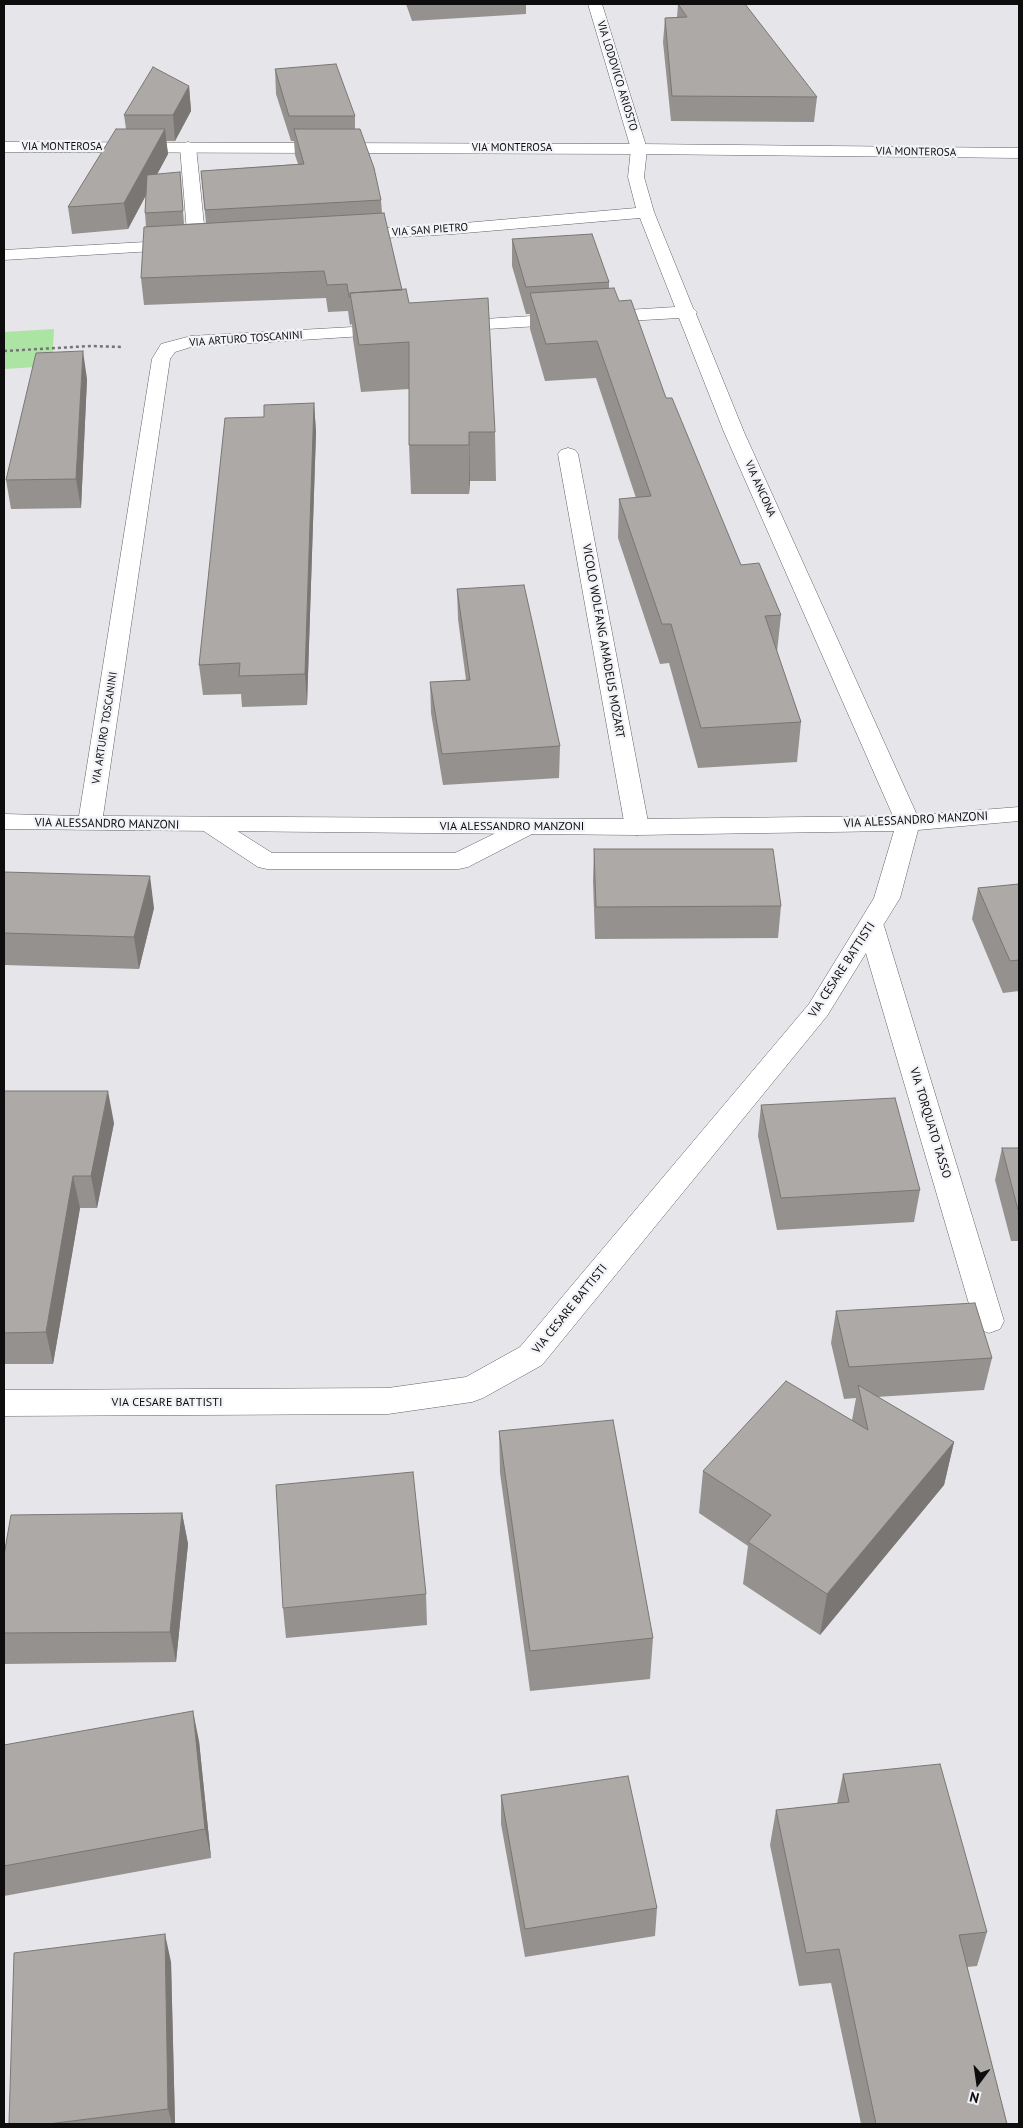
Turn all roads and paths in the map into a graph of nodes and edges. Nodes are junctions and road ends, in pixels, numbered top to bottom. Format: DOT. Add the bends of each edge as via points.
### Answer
graph roads {
  1 [pos="595,4"];
  2 [pos="4,147"];
  3 [pos="188,147"];
  4 [pos="639,149"];
  5 [pos="1019,152"];
  6 [pos="646,212"];
  7 [pos="335,236"];
  8 [pos="217,243"];
  9 [pos="197,244"];
  10 [pos="4,255"];
  11 [pos="688,312"];
  12 [pos="429,327"];
  13 [pos="409,328"];
  14 [pos="168,348"];
  15 [pos="4,351"];
  16 [pos="568,454"];
  17 [pos="1019,814"];
  18 [pos="4,822"];
  19 [pos="908,822"];
  20 [pos="90,824"];
  21 [pos="211,825"];
  22 [pos="527,827"];
  23 [pos="637,827"];
  24 [pos="872,926"];
  25 [pos="990,1321"];
  26 [pos="4,1404"];
  1 -- 4 [label="street, VIA LODOVICO ARIOSTO"];
  2 -- 3 [label="street, VIA MONTEROSA"];
  3 -- 4 [label="street, VIA MONTEROSA"];
  3 -- 9 [label="street"];
  4 -- 5 [label="street, VIA MONTEROSA"];
  4 -- 6 [label="street, VIA ANCONA" via="636,177"];
  6 -- 7 [label="street, VIA SAN PIETRO" via="462,229"];
  6 -- 11 [label="street, VIA ANCONA"];
  8 -- 9 [label="street"];
  9 -- 10 [label="street"];
  11 -- 12 [label="street"];
  11 -- 19 [label="street, VIA ANCONA" via="734,432"];
  13 -- 14 [label="street, VIA ARTURO TOSCANINI" via="191,342"];
  14 -- 15 [label="path" via="91,346"];
  14 -- 20 [label="street, VIA ARTURO TOSCANINI" via="161,359"];
  16 -- 23 [label="street, VICOLO WOLFANG AMADEUS MOZART"];
  17 -- 19 [label="street, VIA ALESSANDRO MANZONI"];
  18 -- 20 [label="street, VIA ALESSANDRO MANZONI"];
  19 -- 23 [label="street, VIA ALESSANDRO MANZONI"];
  19 -- 24 [label="street, VIA CESARE BATTISTI" via="887,898"];
  20 -- 21 [label="street, VIA ALESSANDRO MANZONI"];
  21 -- 22 [label="street, VIA ALESSANDRO MANZONI"];
  21 -- 22 [label="street" via="267,861 459,861"];
  22 -- 23 [label="street, VIA ALESSANDRO MANZONI"];
  24 -- 25 [label="street, VIA TORQUATO TASSO"];
  24 -- 26 [label="street, VIA CESARE BATTISTI" via="818,1010 531,1356 472,1389 388,1401"];
}
